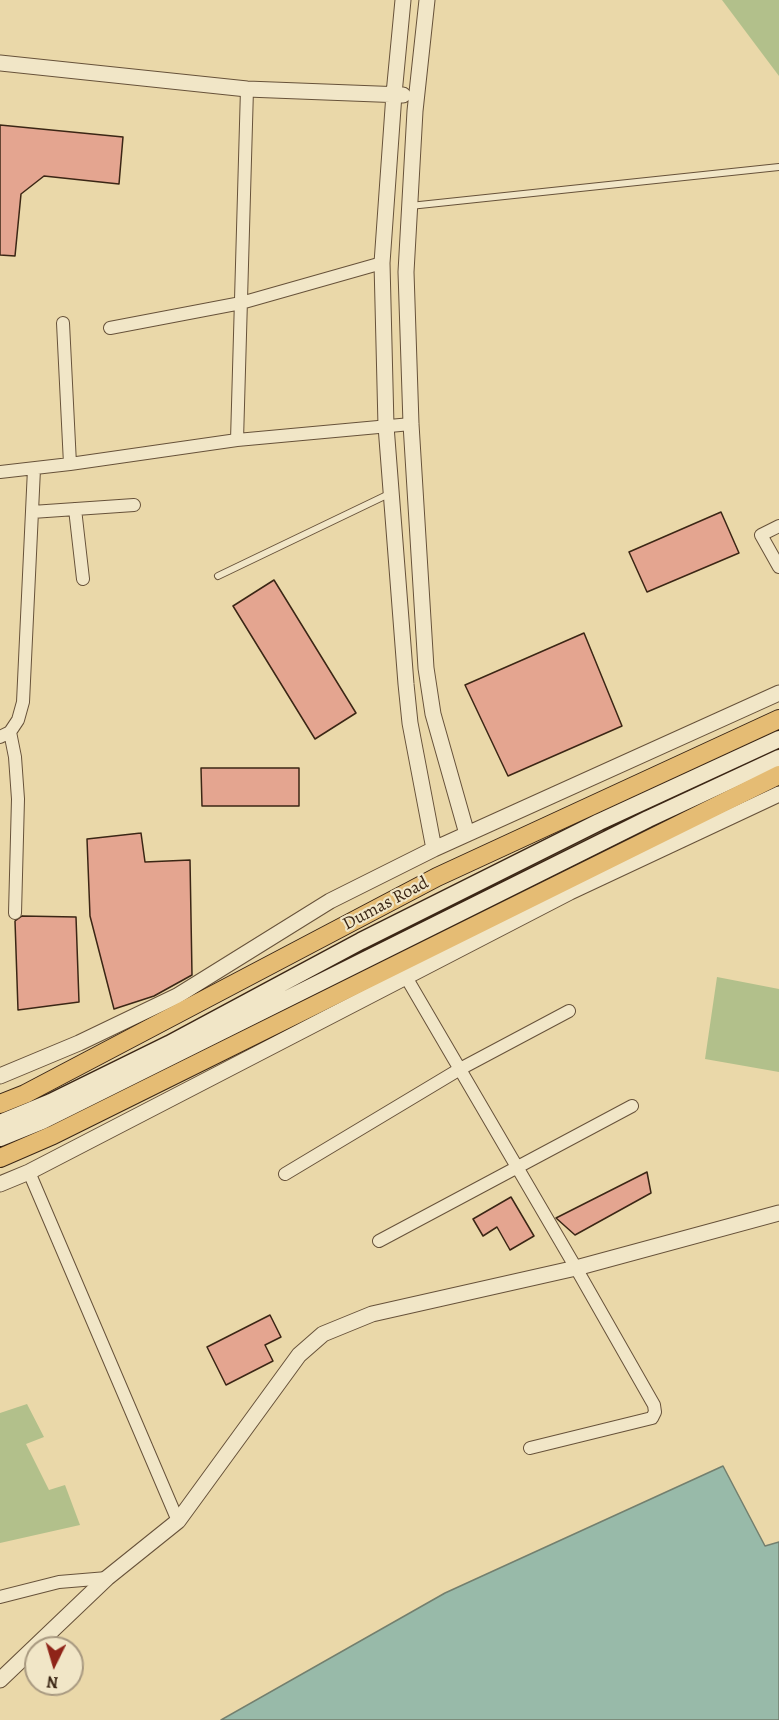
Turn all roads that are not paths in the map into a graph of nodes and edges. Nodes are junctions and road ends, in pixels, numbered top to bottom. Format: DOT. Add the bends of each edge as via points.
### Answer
graph roads {
  1 [pos="403,0"];
  2 [pos="427,0"];
  3 [pos="0,63"];
  4 [pos="247,89"];
  5 [pos="394,94"];
  6 [pos="417,96"];
  7 [pos="779,167"];
  8 [pos="410,206"];
  9 [pos="382,263"];
  10 [pos="241,303"];
  11 [pos="63,323"];
  12 [pos="110,328"];
  13 [pos="411,424"];
  14 [pos="386,426"];
  15 [pos="237,440"];
  16 [pos="70,464"];
  17 [pos="34,469"];
  18 [pos="0,471"];
  19 [pos="391,493"];
  20 [pos="134,506"];
  21 [pos="75,510"];
  22 [pos="32,512"];
  23 [pos="779,526"];
  24 [pos="779,567"];
  25 [pos="219,576"];
  26 [pos="83,579"];
  27 [pos="779,693"];
  28 [pos="779,719"];
  29 [pos="5,735"];
  30 [pos="779,739"];
  31 [pos="779,758"];
  32 [pos="779,775"];
  33 [pos="779,794"];
  34 [pos="467,834"];
  35 [pos="434,849"];
  36 [pos="15,914"];
  37 [pos="406,977"];
  38 [pos="569,1011"];
  39 [pos="460,1069"];
  40 [pos="0,1076"];
  41 [pos="0,1104"];
  42 [pos="632,1106"];
  43 [pos="0,1123"];
  44 [pos="0,1138"];
  45 [pos="0,1158"];
  46 [pos="517,1167"];
  47 [pos="29,1173"];
  48 [pos="285,1174"];
  49 [pos="0,1184"];
  50 [pos="779,1213"];
  51 [pos="379,1241"];
  52 [pos="576,1268"];
  53 [pos="530,1448"];
  54 [pos="178,1521"];
  55 [pos="107,1578"];
  56 [pos="0,1597"];
  57 [pos="0,1680"];
  1 -- 5 [label="street"];
  2 -- 6 [label="street"];
  3 -- 4 [label="street"];
  4 -- 5 [label="street"];
  4 -- 10 [label="street"];
  5 -- 6 [label="street"];
  5 -- 9 [label="street"];
  6 -- 8 [label="street"];
  7 -- 8 [label="lane"];
  8 -- 13 [label="street" via="406,272"];
  9 -- 10 [label="street"];
  9 -- 14 [label="street"];
  10 -- 12 [label="street"];
  10 -- 15 [label="street"];
  11 -- 16 [label="street"];
  13 -- 14 [label="street"];
  13 -- 34 [label="street" via="426,668 433,714"];
  14 -- 15 [label="street"];
  14 -- 19 [label="street"];
  15 -- 16 [label="street"];
  16 -- 17 [label="street"];
  17 -- 18 [label="street"];
  17 -- 22 [label="street"];
  19 -- 25 [label="lane"];
  19 -- 35 [label="street" via="410,723"];
  20 -- 21 [label="street"];
  21 -- 22 [label="street"];
  21 -- 26 [label="street"];
  22 -- 29 [label="street" via="23,702 18,720"];
  23 -- 24 [label="street" via="761,535"];
  27 -- 34 [label="street"];
  28 -- 41 [label="main road, Dumas Road" via="437,877"];
  29 -- 36 [label="street" via="18,799"];
  30 -- 43 [label="main road" via="598,822 361,941 169,1044"];
  31 -- 44 [label="main road" via="648,819 42,1121"];
  32 -- 45 [label="main road" via="53,1136"];
  33 -- 37 [label="street" via="570,892"];
  34 -- 35 [label="street"];
  35 -- 40 [label="street" via="330,901 177,996"];
  37 -- 39 [label="street"];
  37 -- 47 [label="street"];
  38 -- 39 [label="street"];
  39 -- 46 [label="street"];
  39 -- 48 [label="street"];
  42 -- 46 [label="street"];
  46 -- 51 [label="street"];
  46 -- 52 [label="street"];
  47 -- 49 [label="street"];
  47 -- 54 [label="street"];
  50 -- 52 [label="street"];
  52 -- 53 [label="street" via="655,1412 643,1421"];
  52 -- 54 [label="street" via="372,1314 323,1334 299,1355"];
  54 -- 55 [label="street"];
  55 -- 56 [label="street" via="59,1582"];
  55 -- 57 [label="street"];
}
